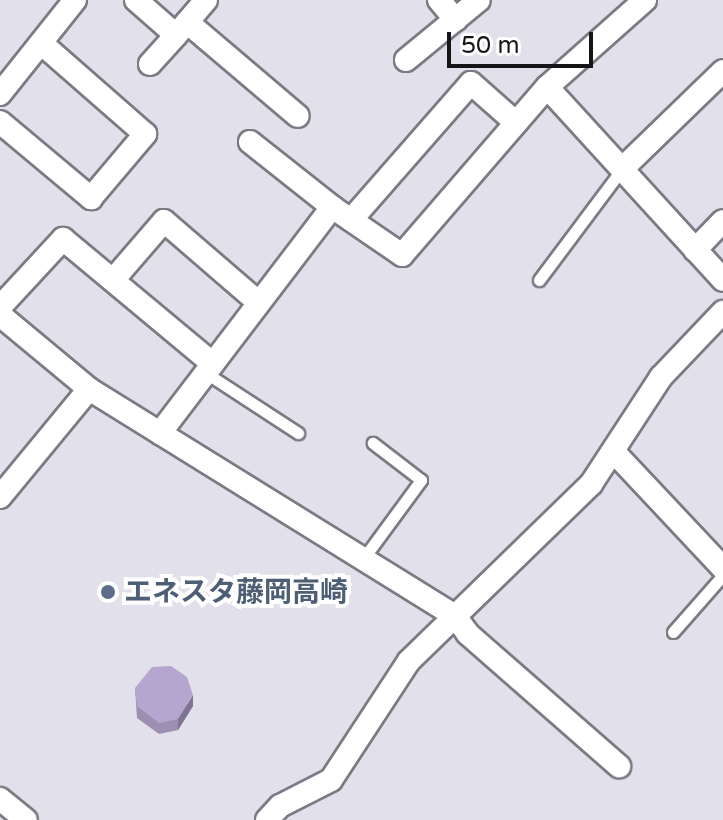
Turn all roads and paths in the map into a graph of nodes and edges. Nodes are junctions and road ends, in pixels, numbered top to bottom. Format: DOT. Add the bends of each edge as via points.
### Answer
graph roads {
  1 [pos="136,0"];
  2 [pos="206,0"];
  3 [pos="439,0"];
  4 [pos="479,0"];
  5 [pos="645,0"];
  6 [pos="70,2"];
  7 [pos="456,20"];
  8 [pos="182,29"];
  9 [pos="41,43"];
  10 [pos="406,60"];
  11 [pos="150,64"];
  12 [pos="723,71"];
  13 [pos="547,87"];
  14 [pos="0,94"];
  15 [pos="298,116"];
  16 [pos="0,122"];
  17 [pos="516,123"];
  18 [pos="250,142"];
  19 [pos="622,169"];
  20 [pos="332,207"];
  21 [pos="351,220"];
  22 [pos="723,221"];
  23 [pos="695,250"];
  24 [pos="113,280"];
  25 [pos="539,280"];
  26 [pos="723,280"];
  27 [pos="259,303"];
  28 [pos="0,307"];
  29 [pos="723,312"];
  30 [pos="0,315"];
  31 [pos="209,369"];
  32 [pos="89,389"];
  33 [pos="160,433"];
  34 [pos="298,433"];
  35 [pos="373,443"];
  36 [pos="613,451"];
  37 [pos="0,497"];
  38 [pos="363,559"];
  39 [pos="723,568"];
  40 [pos="723,575"];
  41 [pos="455,616"];
  42 [pos="673,632"];
  43 [pos="619,766"];
  44 [pos="0,799"];
  45 [pos="26,820"];
  46 [pos="267,820"];
  1 -- 8 [label="street"];
  2 -- 8 [label="street"];
  3 -- 7 [label="street"];
  4 -- 7 [label="street"];
  5 -- 13 [label="street"];
  6 -- 9 [label="street"];
  7 -- 10 [label="street"];
  8 -- 11 [label="street"];
  8 -- 15 [label="street"];
  9 -- 14 [label="street"];
  9 -- 16 [label="street" via="145,134 91,198"];
  12 -- 19 [label="street"];
  13 -- 17 [label="street"];
  13 -- 19 [label="street"];
  17 -- 21 [label="street" via="402,255"];
  17 -- 21 [label="street" via="471,83"];
  18 -- 20 [label="street"];
  19 -- 23 [label="street"];
  19 -- 25 [label="lane"];
  20 -- 21 [label="street"];
  20 -- 27 [label="street"];
  22 -- 23 [label="street"];
  23 -- 26 [label="street"];
  24 -- 27 [label="street" via="164,221"];
  24 -- 28 [label="street" via="63,239"];
  24 -- 31 [label="street"];
  27 -- 31 [label="street"];
  29 -- 36 [label="street" via="661,377"];
  30 -- 32 [label="street"];
  31 -- 33 [label="street"];
  31 -- 34 [label="lane"];
  32 -- 33 [label="street"];
  32 -- 37 [label="street"];
  33 -- 38 [label="street"];
  35 -- 38 [label="lane" via="421,480"];
  36 -- 39 [label="street"];
  36 -- 41 [label="street" via="591,484"];
  38 -- 41 [label="street"];
  40 -- 42 [label="lane"];
  41 -- 43 [label="street" via="468,634"];
  41 -- 46 [label="street" via="409,661 331,780 280,806"];
  44 -- 45 [label="street"];
}
